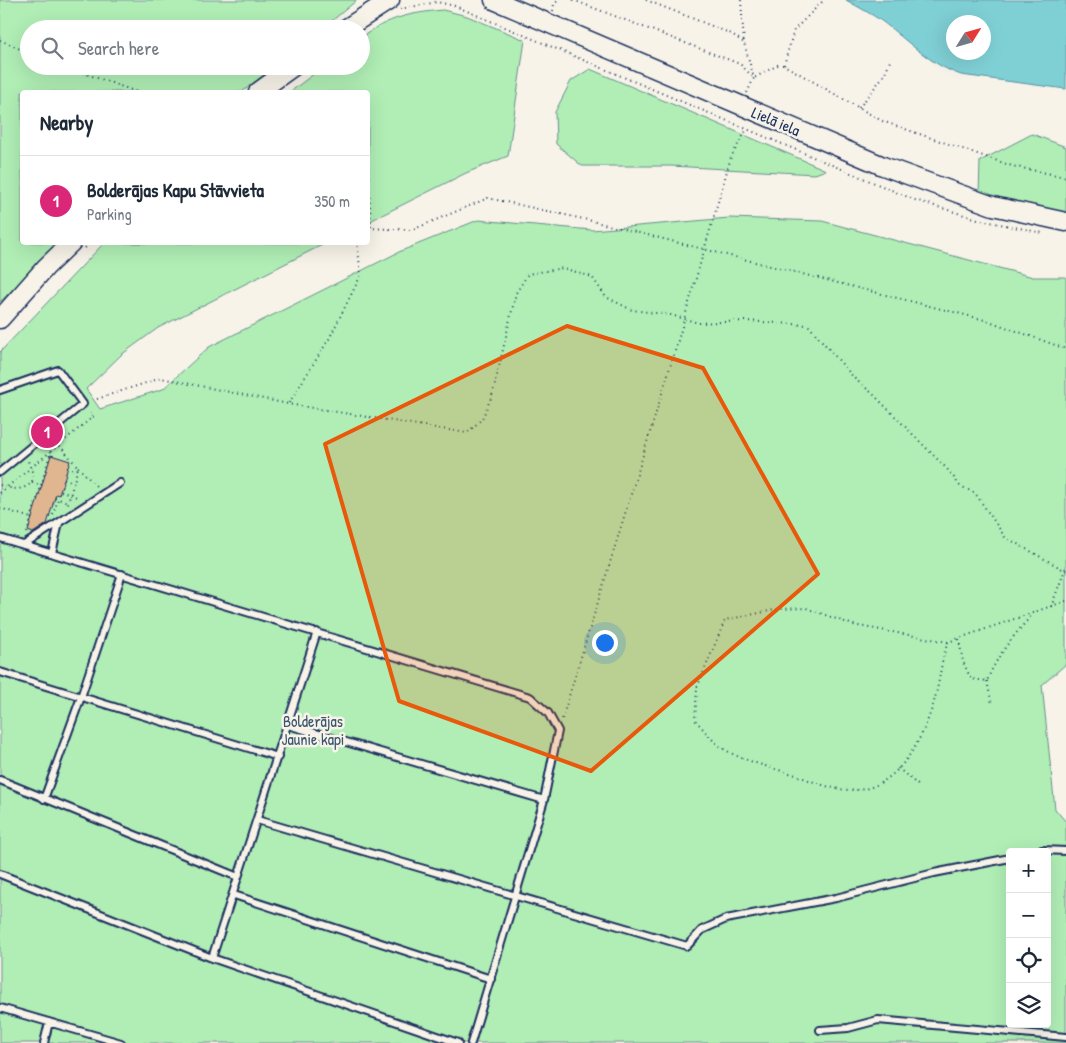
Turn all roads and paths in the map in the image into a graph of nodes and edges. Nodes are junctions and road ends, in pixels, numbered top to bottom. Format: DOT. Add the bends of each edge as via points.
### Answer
graph roads {
  1 [pos="494,0"];
  2 [pos="551,0"];
  3 [pos="573,0"];
  4 [pos="646,0"];
  5 [pos="741,0"];
  6 [pos="824,0"];
  7 [pos="554,4"];
  8 [pos="392,6"];
  9 [pos="363,20"];
  10 [pos="0,40"];
  11 [pos="744,44"];
  12 [pos="568,47"];
  13 [pos="20,50"];
  14 [pos="566,53"];
  15 [pos="890,61"];
  16 [pos="784,65"];
  17 [pos="89,75"];
  18 [pos="282,75"];
  19 [pos="754,78"];
  20 [pos="130,90"];
  21 [pos="261,90"];
  22 [pos="740,106"];
  23 [pos="859,108"];
  24 [pos="747,129"];
  25 [pos="1066,177"];
  26 [pos="370,206"];
  27 [pos="1066,222"];
  28 [pos="1046,233"];
  29 [pos="69,245"];
  30 [pos="357,245"];
  31 [pos="704,249"];
  32 [pos="0,318"];
  33 [pos="684,319"];
  34 [pos="1066,349"];
  35 [pos="0,390"];
  36 [pos="97,399"];
  37 [pos="83,404"];
  38 [pos="288,404"];
  39 [pos="48,433"];
  40 [pos="59,445"];
  41 [pos="51,451"];
  42 [pos="24,452"];
  43 [pos="78,467"];
  44 [pos="31,468"];
  45 [pos="67,468"];
  46 [pos="77,470"];
  47 [pos="0,472"];
  48 [pos="64,479"];
  49 [pos="32,482"];
  50 [pos="74,482"];
  51 [pos="120,483"];
  52 [pos="0,485"];
  53 [pos="42,485"];
  54 [pos="7,488"];
  55 [pos="60,491"];
  56 [pos="0,494"];
  57 [pos="70,494"];
  58 [pos="103,494"];
  59 [pos="54,498"];
  60 [pos="58,499"];
  61 [pos="68,502"];
  62 [pos="90,503"];
  63 [pos="0,508"];
  64 [pos="53,510"];
  65 [pos="52,517"];
  66 [pos="32,518"];
  67 [pos="62,519"];
  68 [pos="0,538"];
  69 [pos="24,545"];
  70 [pos="52,553"];
  71 [pos="1066,567"];
  72 [pos="1065,571"];
  73 [pos="122,574"];
  74 [pos="1066,601"];
  75 [pos="1051,607"];
  76 [pos="1034,612"];
  77 [pos="318,632"];
  78 [pos="958,639"];
  79 [pos="948,642"];
  80 [pos="0,672"];
  81 [pos="987,681"];
  82 [pos="81,697"];
  83 [pos="992,705"];
  84 [pos="288,725"];
  85 [pos="558,731"];
  86 [pos="278,757"];
  87 [pos="898,768"];
  88 [pos="0,780"];
  89 [pos="919,786"];
  90 [pos="44,798"];
  91 [pos="544,800"];
  92 [pos="258,820"];
  93 [pos="1051,850"];
  94 [pos="1066,851"];
  95 [pos="1006,859"];
  96 [pos="0,874"];
  97 [pos="238,876"];
  98 [pos="234,895"];
  99 [pos="515,897"];
  100 [pos="212,958"];
  101 [pos="491,979"];
  102 [pos="0,1008"];
  103 [pos="49,1022"];
  104 [pos="820,1030"];
  105 [pos="1066,1037"];
  106 [pos="44,1043"];
  107 [pos="121,1043"];
  108 [pos="458,1043"];
  109 [pos="471,1043"];
  1 -- 22 [label="main road, Lielā iela"];
  2 -- 7 [label="path"];
  3 -- 19 [label="path" via="740,64"];
  4 -- 11 [label="path" via="732,34"];
  5 -- 11 [label="path"];
  6 -- 16 [label="path" via="794,30"];
  8 -- 9 [label="main road"];
  8 -- 14 [label="path" via="437,2 455,6"];
  10 -- 13 [label="path"];
  11 -- 19 [label="path"];
  12 -- 14 [label="path"];
  14 -- 24 [label="path"];
  15 -- 23 [label="path" via="884,75"];
  16 -- 19 [label="path"];
  16 -- 23 [label="path"];
  17 -- 20 [label="path"];
  18 -- 21 [label="main road"];
  19 -- 22 [label="path"];
  22 -- 27 [label="main road, Lielā iela" via="883,166 993,206"];
  23 -- 25 [label="path" via="882,121 1012,166"];
  24 -- 28 [label="path" via="923,203 981,220"];
  24 -- 31 [label="path" via="731,157"];
  26 -- 31 [label="path" via="371,228 412,230 488,198"];
  29 -- 32 [label="main road"];
  30 -- 38 [label="path" via="361,275 329,339"];
  31 -- 33 [label="path"];
  31 -- 34 [label="path" via="989,321"];
  33 -- 38 [label="path" via="632,310 606,297 592,277 563,268 528,274 516,294 493,392 482,419 467,433"];
  33 -- 72 [label="path" via="699,323 746,321 808,325 855,380 879,400 960,486 975,493 1005,537"];
  33 -- 85 [label="path"];
  35 -- 37 [label="lane" via="58,370"];
  36 -- 38 [label="path" via="161,378"];
  37 -- 39 [label="lane"];
  37 -- 40 [label="path" via="94,416"];
  39 -- 40 [label="path"];
  39 -- 42 [label="lane"];
  40 -- 41 [label="path"];
  40 -- 43 [label="path"];
  41 -- 44 [label="path"];
  41 -- 53 [label="path"];
  42 -- 44 [label="path"];
  42 -- 47 [label="lane"];
  43 -- 46 [label="path"];
  43 -- 58 [label="path"];
  44 -- 49 [label="path"];
  44 -- 54 [label="path"];
  45 -- 46 [label="path"];
  46 -- 50 [label="path"];
  48 -- 50 [label="path"];
  49 -- 53 [label="path"];
  49 -- 54 [label="path" via="21,488"];
  50 -- 57 [label="path"];
  51 -- 58 [label="lane"];
  52 -- 54 [label="path"];
  53 -- 66 [label="path"];
  54 -- 56 [label="path"];
  55 -- 57 [label="path"];
  57 -- 61 [label="path"];
  57 -- 62 [label="path"];
  58 -- 62 [label="lane"];
  59 -- 60 [label="path"];
  60 -- 61 [label="path"];
  60 -- 64 [label="path"];
  61 -- 67 [label="path"];
  62 -- 67 [label="lane"];
  63 -- 66 [label="path"];
  64 -- 65 [label="path"];
  64 -- 67 [label="path"];
  66 -- 69 [label="path"];
  67 -- 69 [label="lane"];
  67 -- 70 [label="lane"];
  68 -- 69 [label="lane"];
  69 -- 70 [label="lane"];
  70 -- 73 [label="lane"];
  71 -- 72 [label="path"];
  72 -- 75 [label="path"];
  73 -- 77 [label="lane"];
  73 -- 82 [label="lane"];
  74 -- 75 [label="path"];
  75 -- 76 [label="path"];
  76 -- 78 [label="path"];
  76 -- 81 [label="path" via="1011,639"];
  77 -- 84 [label="lane"];
  77 -- 85 [label="lane" via="530,697 548,712"];
  78 -- 79 [label="path"];
  78 -- 81 [label="path" via="971,679"];
  79 -- 87 [label="path" via="941,660 930,716 905,762"];
  79 -- 87 [label="path" via="853,625 806,608 779,609 727,620 697,688 695,720 722,748 834,788 854,790 874,785"];
  80 -- 82 [label="lane"];
  81 -- 83 [label="path"];
  82 -- 86 [label="lane"];
  82 -- 90 [label="lane"];
  84 -- 86 [label="lane"];
  84 -- 91 [label="lane"];
  85 -- 91 [label="lane"];
  86 -- 92 [label="lane"];
  87 -- 89 [label="path"];
  88 -- 90 [label="lane"];
  90 -- 97 [label="lane"];
  91 -- 99 [label="lane"];
  92 -- 97 [label="lane"];
  92 -- 99 [label="lane"];
  93 -- 94 [label="lane"];
  95 -- 99 [label="lane" via="836,898 726,919 702,930 687,946"];
  96 -- 100 [label="lane"];
  97 -- 98 [label="lane"];
  98 -- 100 [label="lane"];
  98 -- 101 [label="lane"];
  99 -- 101 [label="lane"];
  100 -- 108 [label="lane"];
  101 -- 109 [label="lane"];
  102 -- 103 [label="lane"];
  103 -- 106 [label="lane"];
  103 -- 107 [label="lane"];
  104 -- 105 [label="lane" via="848,1028 878,1020"];
}
